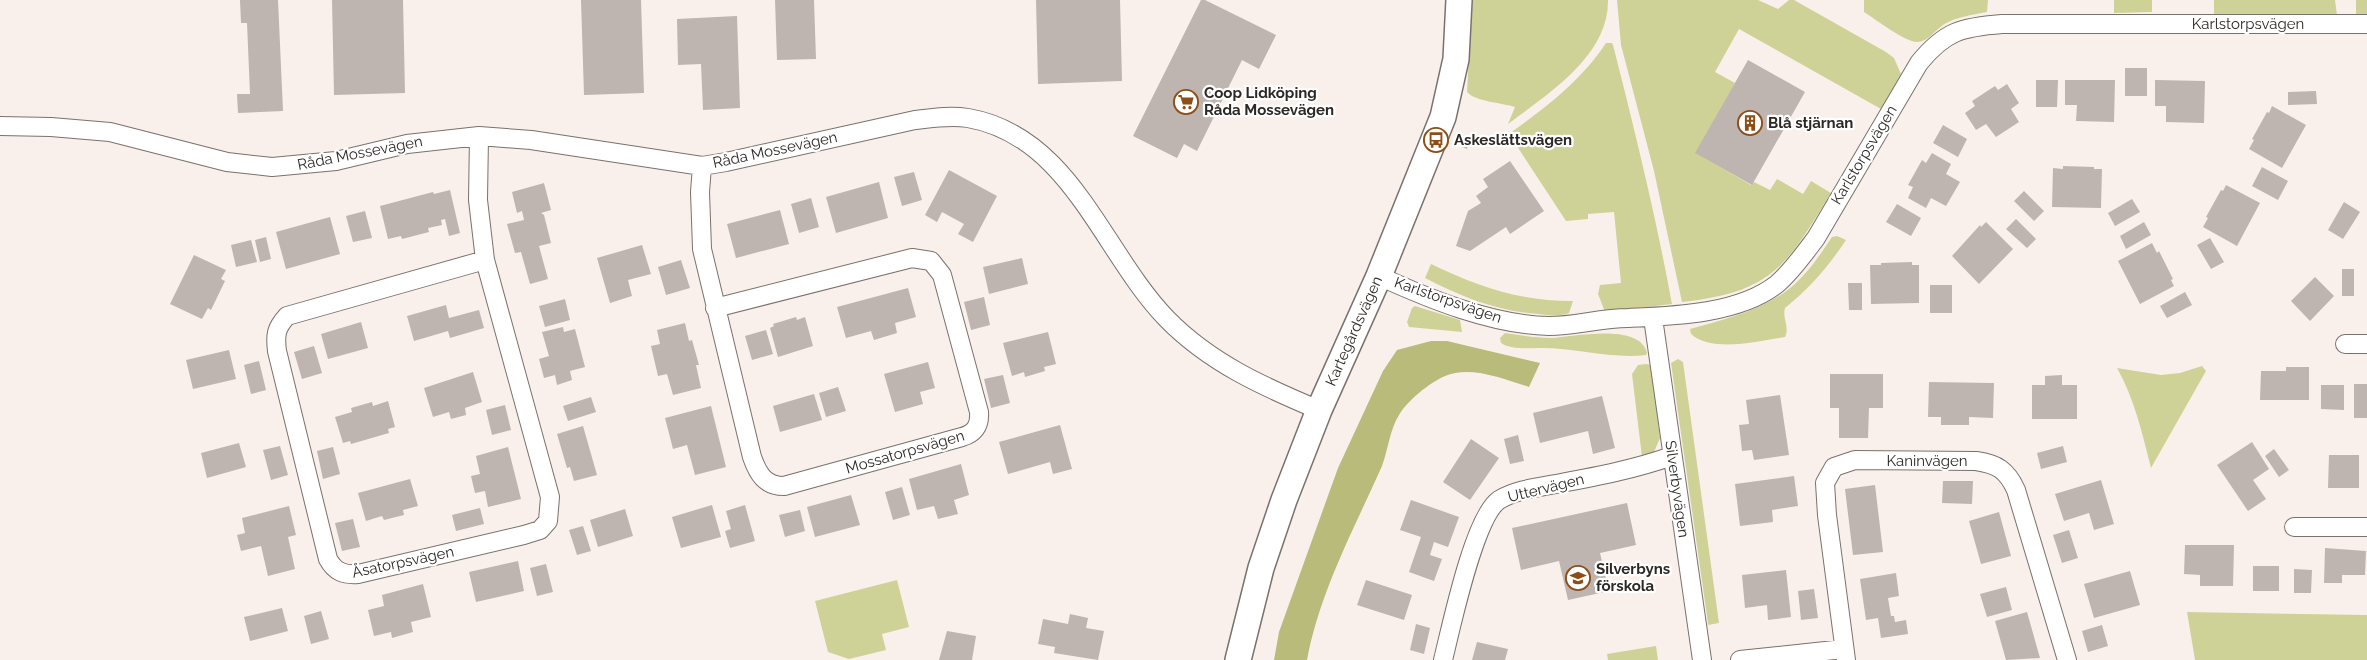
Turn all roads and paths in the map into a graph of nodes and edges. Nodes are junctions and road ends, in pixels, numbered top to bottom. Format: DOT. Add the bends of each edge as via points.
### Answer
graph roads {
  1 [pos="1459,0"];
  2 [pos="2367,24"];
  3 [pos="0,126"];
  4 [pos="479,136"];
  5 [pos="702,166"];
  6 [pos="485,260"];
  7 [pos="1379,276"];
  8 [pos="715,308"];
  9 [pos="1653,318"];
  10 [pos="2345,344"];
  11 [pos="2367,344"];
  12 [pos="1319,410"];
  13 [pos="1672,456"];
  14 [pos="2294,527"];
  15 [pos="2367,527"];
  16 [pos="1845,654"];
  17 [pos="1238,660"];
  18 [pos="1443,660"];
  19 [pos="1702,660"];
  20 [pos="1740,660"];
  21 [pos="2067,660"];
  1 -- 7 [label="street, Kartegårdsvägen" via="1456,59 1444,117"];
  2 -- 9 [label="street, Karlstorpsvägen" via="2002,24 1964,28 1950,33 1919,63 1816,238 1777,284 1736,305"];
  3 -- 4 [label="street, Råda Mossevägen" via="110,132 227,162 272,168 336,161 407,144"];
  4 -- 5 [label="street, Råda Mossevägen" via="531,140"];
  4 -- 6 [label="street, Åsatorpsvägen" via="478,200"];
  5 -- 8 [label="street, Mossatorpsvägen" via="702,250"];
  5 -- 12 [label="street, Råda Mossevägen" via="946,116 967,118 1004,129 1020,137 1051,162 1150,300 1168,320 1235,372"];
  6 -- 6 [label="street, Åsatorpsvägen" via="550,497 548,521 540,530 524,535 358,574 339,572 328,559 275,334 286,316"];
  7 -- 9 [label="street, Karlstorpsvägen" via="1471,312 1513,322 1549,326"];
  7 -- 12 [label="street, Kartegårdsvägen"];
  8 -- 8 [label="street, Mossatorpsvägen" via="752,457 764,480 774,486 784,486 962,437 971,434 978,425 979,412 942,275 930,261 912,258"];
  9 -- 13 [label="street, Silverbyvägen"];
  10 -- 11 [label="street"];
  12 -- 17 [label="street, Kartegårdsvägen" via="1261,568"];
  13 -- 18 [label="street, Uttervägen" via="1638,468 1517,492 1498,501 1485,519 1472,552"];
  13 -- 19 [label="street, Silverbyvägen"];
  14 -- 15 [label="street"];
  16 -- 20 [label="street, Kaninvägen"];
  16 -- 21 [label="street, Kaninvägen" via="1827,515 1825,483 1829,473 1841,463 1855,460 1976,461 2002,468 2010,477"];
}
